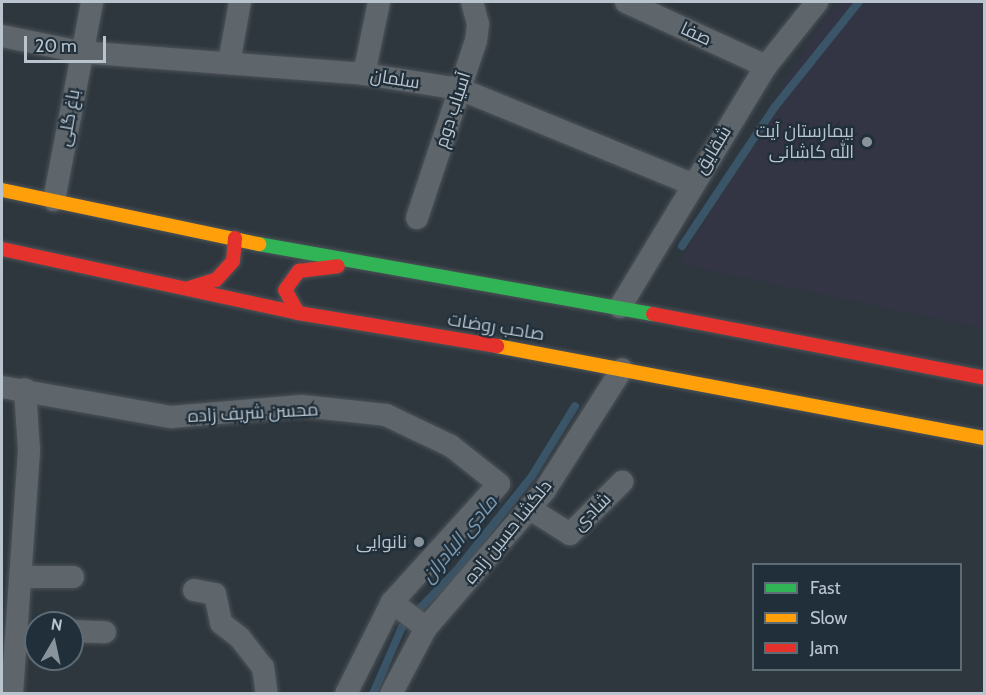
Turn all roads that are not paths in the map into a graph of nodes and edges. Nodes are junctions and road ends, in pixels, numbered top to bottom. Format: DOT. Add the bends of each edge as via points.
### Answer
graph roads {
  1 [pos="92,2"];
  2 [pos="240,2"];
  3 [pos="379,2"];
  4 [pos="472,2"];
  5 [pos="626,2"];
  6 [pos="817,2"];
  7 [pos="2,36"];
  8 [pos="80,52"];
  9 [pos="229,63"];
  10 [pos="766,66"];
  11 [pos="364,74"];
  12 [pos="460,89"];
  13 [pos="692,184"];
  14 [pos="2,190"];
  15 [pos="54,200"];
  16 [pos="417,218"];
  17 [pos="235,238"];
  18 [pos="2,249"];
  19 [pos="357,264"];
  20 [pos="189,288"];
  21 [pos="620,307"];
  22 [pos="298,313"];
  23 [pos="622,369"];
  24 [pos="984,378"];
  25 [pos="2,387"];
  26 [pos="25,389"];
  27 [pos="984,438"];
  28 [pos="622,482"];
  29 [pos="499,484"];
  30 [pos="530,509"];
  31 [pos="12,552"];
  32 [pos="20,577"];
  33 [pos="73,577"];
  34 [pos="194,590"];
  35 [pos="392,602"];
  36 [pos="24,613"];
  37 [pos="426,628"];
  38 [pos="84,631"];
  39 [pos="105,632"];
  40 [pos="24,640"];
  41 [pos="12,693"];
  42 [pos="267,693"];
  43 [pos="346,693"];
  44 [pos="391,693"];
  1 -- 8 [label="street, باغ گلی"];
  2 -- 9 [label="street"];
  3 -- 11 [label="street"];
  4 -- 12 [label="street, آسیاب دوم" via="478,24 476,41"];
  5 -- 10 [label="street, صفا"];
  6 -- 10 [label="street, شقایق"];
  7 -- 8 [label="street, سلمان"];
  8 -- 9 [label="street, سلمان"];
  8 -- 15 [label="street, باغ گلی"];
  9 -- 11 [label="street, سلمان"];
  10 -- 13 [label="street, شقایق"];
  11 -- 12 [label="street, سلمان"];
  12 -- 13 [label="street, سلمان"];
  12 -- 16 [label="street, آسیاب دوم"];
  13 -- 21 [label="street, شقایق"];
  14 -- 15 [label="street"];
  15 -- 17 [label="street"];
  17 -- 19 [label="street"];
  17 -- 20 [label="street" via="233,261 216,280"];
  18 -- 20 [label="street, صاحب روضات"];
  19 -- 21 [label="street"];
  19 -- 22 [label="street" via="298,271 285,290"];
  20 -- 22 [label="street, صاحب روضات"];
  21 -- 24 [label="street"];
  22 -- 23 [label="street, صاحب روضات"];
  23 -- 27 [label="street, صاحب روضات"];
  23 -- 30 [label="street, دلگشا حسین زاده"];
  25 -- 26 [label="street, محسن شریف زاده"];
  26 -- 29 [label="street, محسن شریف زاده" via="171,417 302,406 386,415 451,446"];
  26 -- 31 [label="street" via="29,450"];
  28 -- 30 [label="street, شادی" via="570,534"];
  29 -- 35 [label="street, دلگشا حسین زاده"];
  30 -- 37 [label="street, دلگشا حسین زاده"];
  31 -- 32 [label="street"];
  32 -- 33 [label="street"];
  32 -- 36 [label="street"];
  34 -- 42 [label="street" via="215,594 221,624 240,638 263,667"];
  35 -- 37 [label="street"];
  35 -- 43 [label="street, دلگشا حسین زاده"];
  37 -- 44 [label="street, دلگشا حسین زاده"];
  38 -- 39 [label="street"];
  40 -- 41 [label="street"];
}
